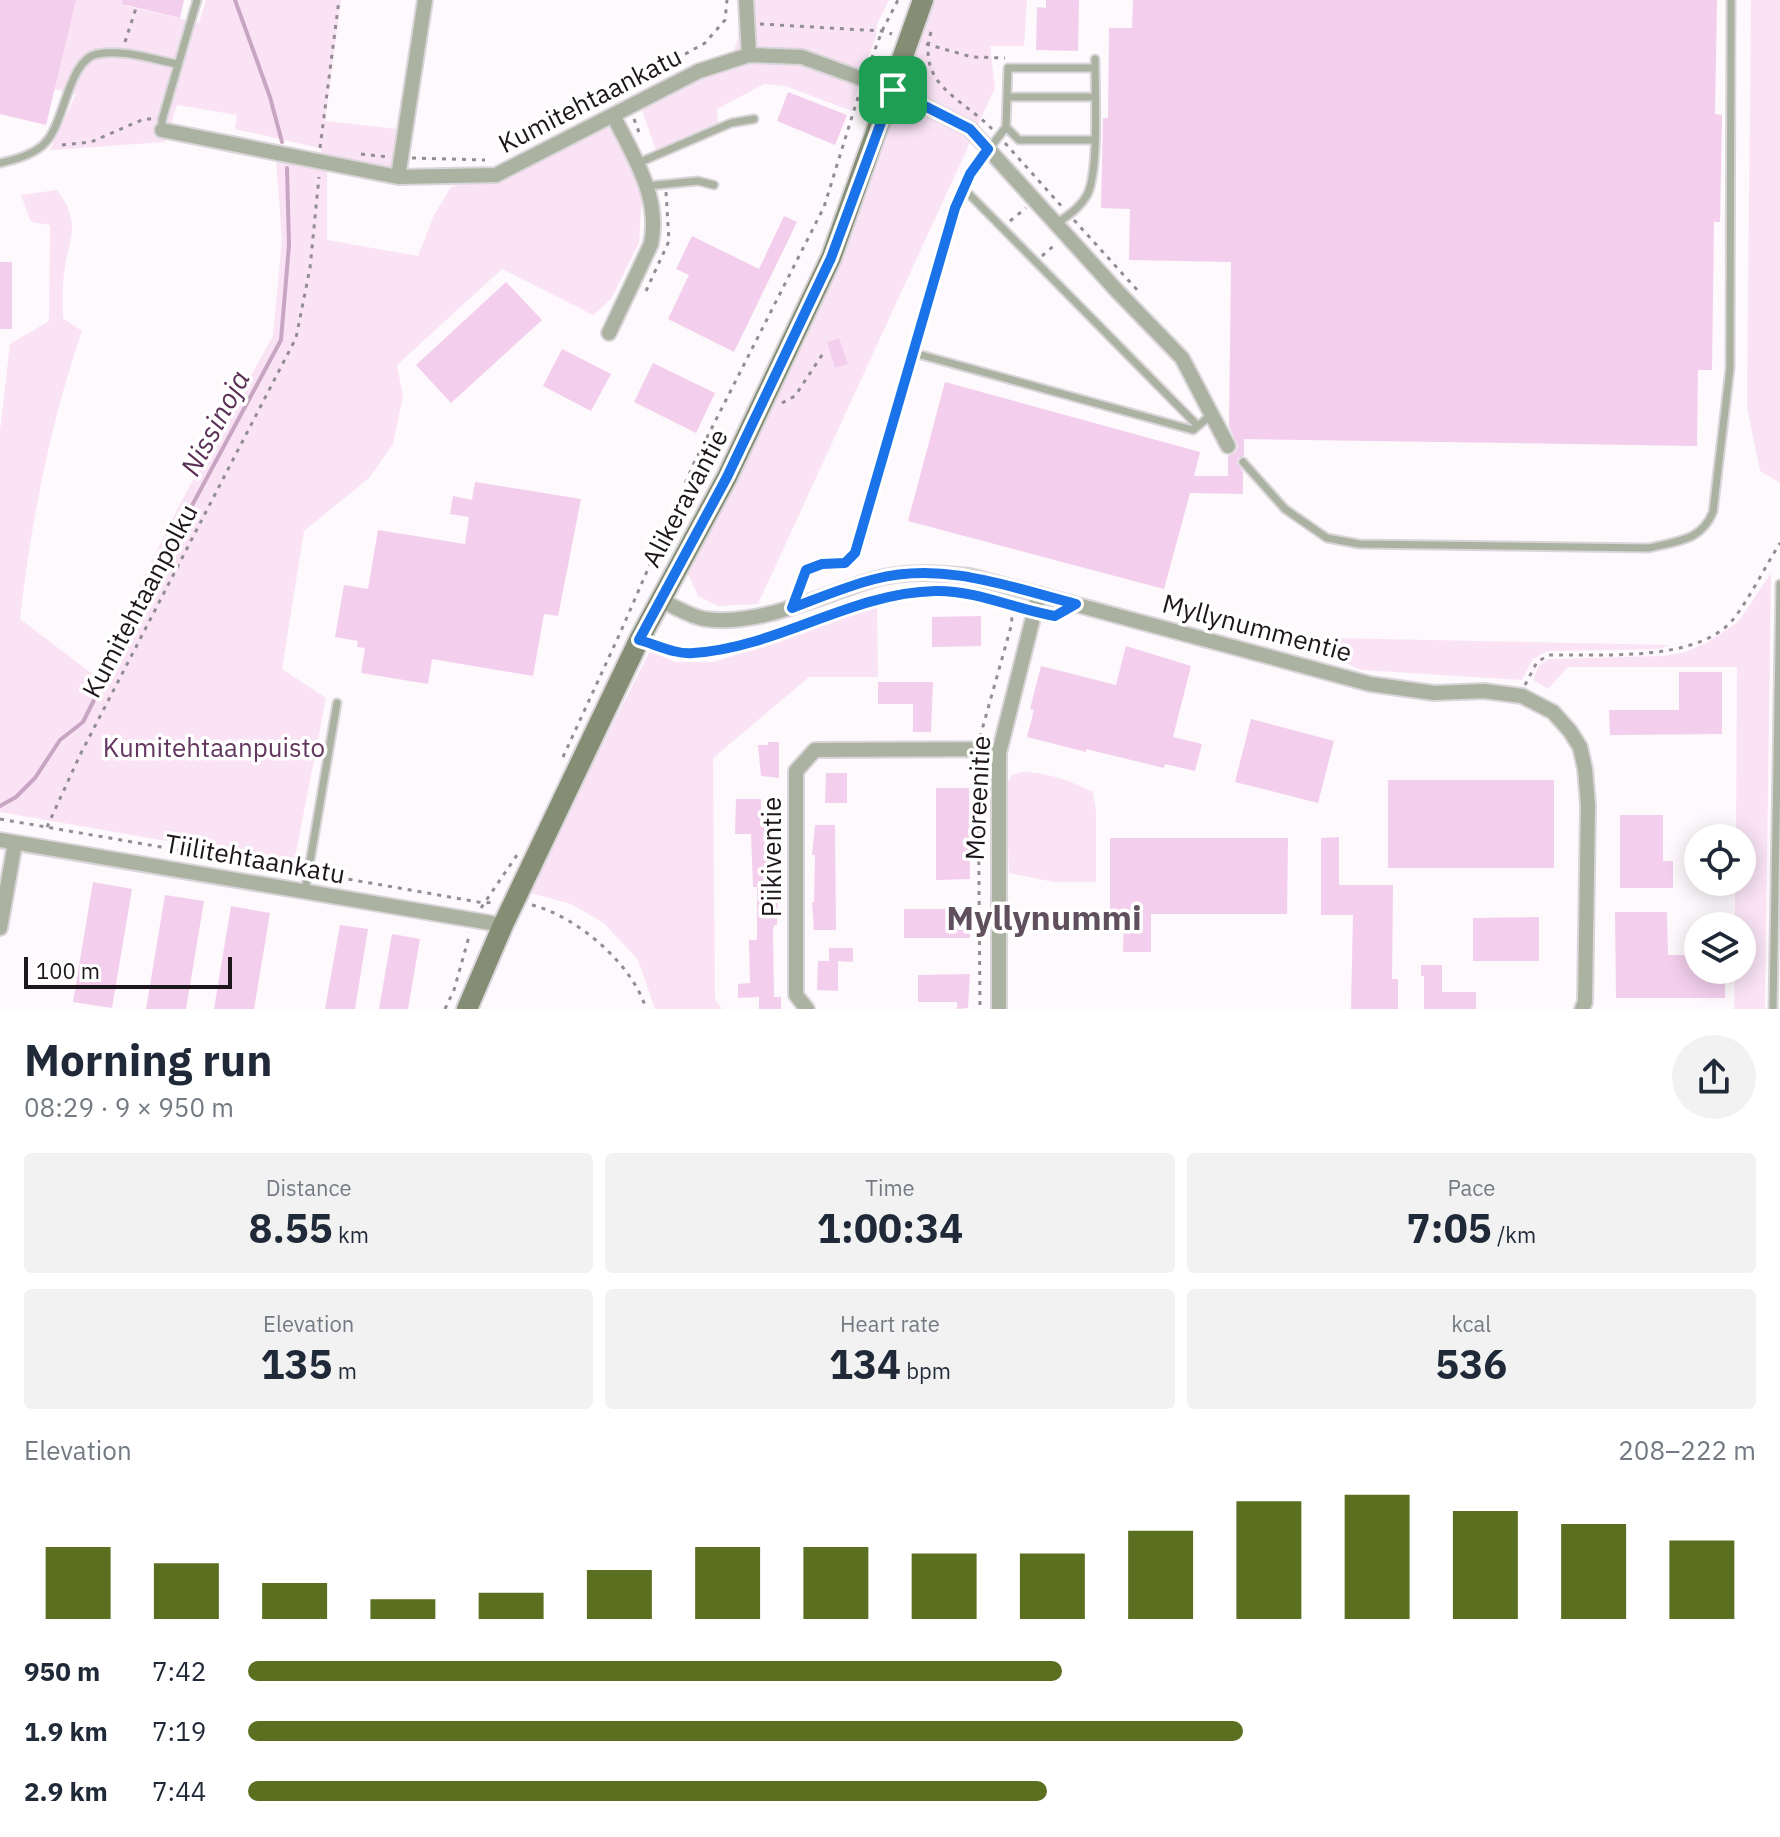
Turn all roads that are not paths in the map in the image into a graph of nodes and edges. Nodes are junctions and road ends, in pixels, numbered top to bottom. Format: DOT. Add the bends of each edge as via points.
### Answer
graph roads {
  1 [pos="197,0"];
  2 [pos="425,0"];
  3 [pos="746,0"];
  4 [pos="923,0"];
  5 [pos="1731,0"];
  6 [pos="749,55"];
  7 [pos="177,64"];
  8 [pos="893,90"];
  9 [pos="1007,97"];
  10 [pos="1094,97"];
  11 [pos="613,115"];
  12 [pos="754,119"];
  13 [pos="1006,127"];
  14 [pos="162,130"];
  15 [pos="1094,140"];
  16 [pos="988,149"];
  17 [pos="0,163"];
  18 [pos="636,164"];
  19 [pos="398,177"];
  20 [pos="714,185"];
  21 [pos="647,186"];
  22 [pos="964,189"];
  23 [pos="1056,224"];
  24 [pos="609,333"];
  25 [pos="914,353"];
  26 [pos="1211,415"];
  27 [pos="1198,426"];
  28 [pos="1228,446"];
  29 [pos="1243,462"];
  30 [pos="1780,584"];
  31 [pos="1039,594"];
  32 [pos="660,600"];
  33 [pos="792,608"];
  34 [pos="337,703"];
  35 [pos="1000,749"];
  36 [pos="8,841"];
  37 [pos="305,891"];
  38 [pos="1,902"];
  39 [pos="503,925"];
  40 [pos="0,928"];
  41 [pos="1584,1006"];
  42 [pos="467,1009"];
  43 [pos="807,1009"];
  44 [pos="999,1009"];
  45 [pos="1773,1009"];
  1 -- 7 [label="lane"];
  2 -- 19 [label="street"];
  3 -- 6 [label="street"];
  4 -- 8 [label="street, Alikeravantie" via="919,42"];
  5 -- 29 [label="lane" via="1730,368 1707,528 1686,540 1649,548 1359,544 1327,538 1285,509"];
  6 -- 8 [label="street, Kumitehtaankatu" via="802,57"];
  6 -- 11 [label="street, Kumitehtaankatu" via="699,71"];
  7 -- 14 [label="lane"];
  7 -- 17 [label="lane" via="95,54 81,63 44,145"];
  8 -- 16 [label="street, Kumitehtaankatu" via="970,129"];
  8 -- 32 [label="street, Alikeravantie" via="831,258 727,477"];
  9 -- 10 [label="lane"];
  9 -- 10 [label="lane" via="1008,68 1095,63"];
  9 -- 13 [label="lane"];
  10 -- 15 [label="lane"];
  11 -- 18 [label="street"];
  11 -- 19 [label="street, Kumitehtaankatu" via="496,175"];
  12 -- 18 [label="lane" via="731,123"];
  13 -- 15 [label="lane" via="1019,140"];
  13 -- 16 [label="lane"];
  14 -- 19 [label="street, Kumitehtaankatu" via="320,156"];
  15 -- 23 [label="lane" via="1089,191"];
  16 -- 22 [label="lane"];
  16 -- 23 [label="street, Kumitehtaankatu"];
  18 -- 21 [label="street"];
  20 -- 21 [label="lane" via="698,181"];
  21 -- 24 [label="street" via="654,229 651,244"];
  22 -- 25 [label="lane"];
  22 -- 27 [label="lane"];
  23 -- 26 [label="street, Kumitehtaankatu" via="1182,358"];
  25 -- 27 [label="lane" via="1193,430"];
  25 -- 33 [label="lane" via="855,553 845,563 806,570"];
  26 -- 27 [label="lane"];
  26 -- 28 [label="street, Kumitehtaankatu"];
  30 -- 45 [label="lane"];
  31 -- 33 [label="street, Myllynummentie" via="970,576 907,574 875,579"];
  31 -- 35 [label="street, Moreenitie"];
  31 -- 41 [label="street, Myllynummentie" via="1370,684 1522,696 1553,712 1580,747 1585,769"];
  32 -- 33 [label="street, Myllynummentie" via="701,619 726,621"];
  32 -- 39 [label="street, Alikeravantie" via="630,636"];
  34 -- 37 [label="lane"];
  35 -- 43 [label="street, Piikiventie" via="815,750 796,771 796,995"];
  35 -- 44 [label="street, Moreenitie"];
  36 -- 37 [label="street, Tiilitehtaankatu"];
  36 -- 38 [label="street"];
  37 -- 39 [label="street, Tiilitehtaankatu"];
  38 -- 40 [label="street"];
  39 -- 42 [label="street, Alikeravantie"];
}
